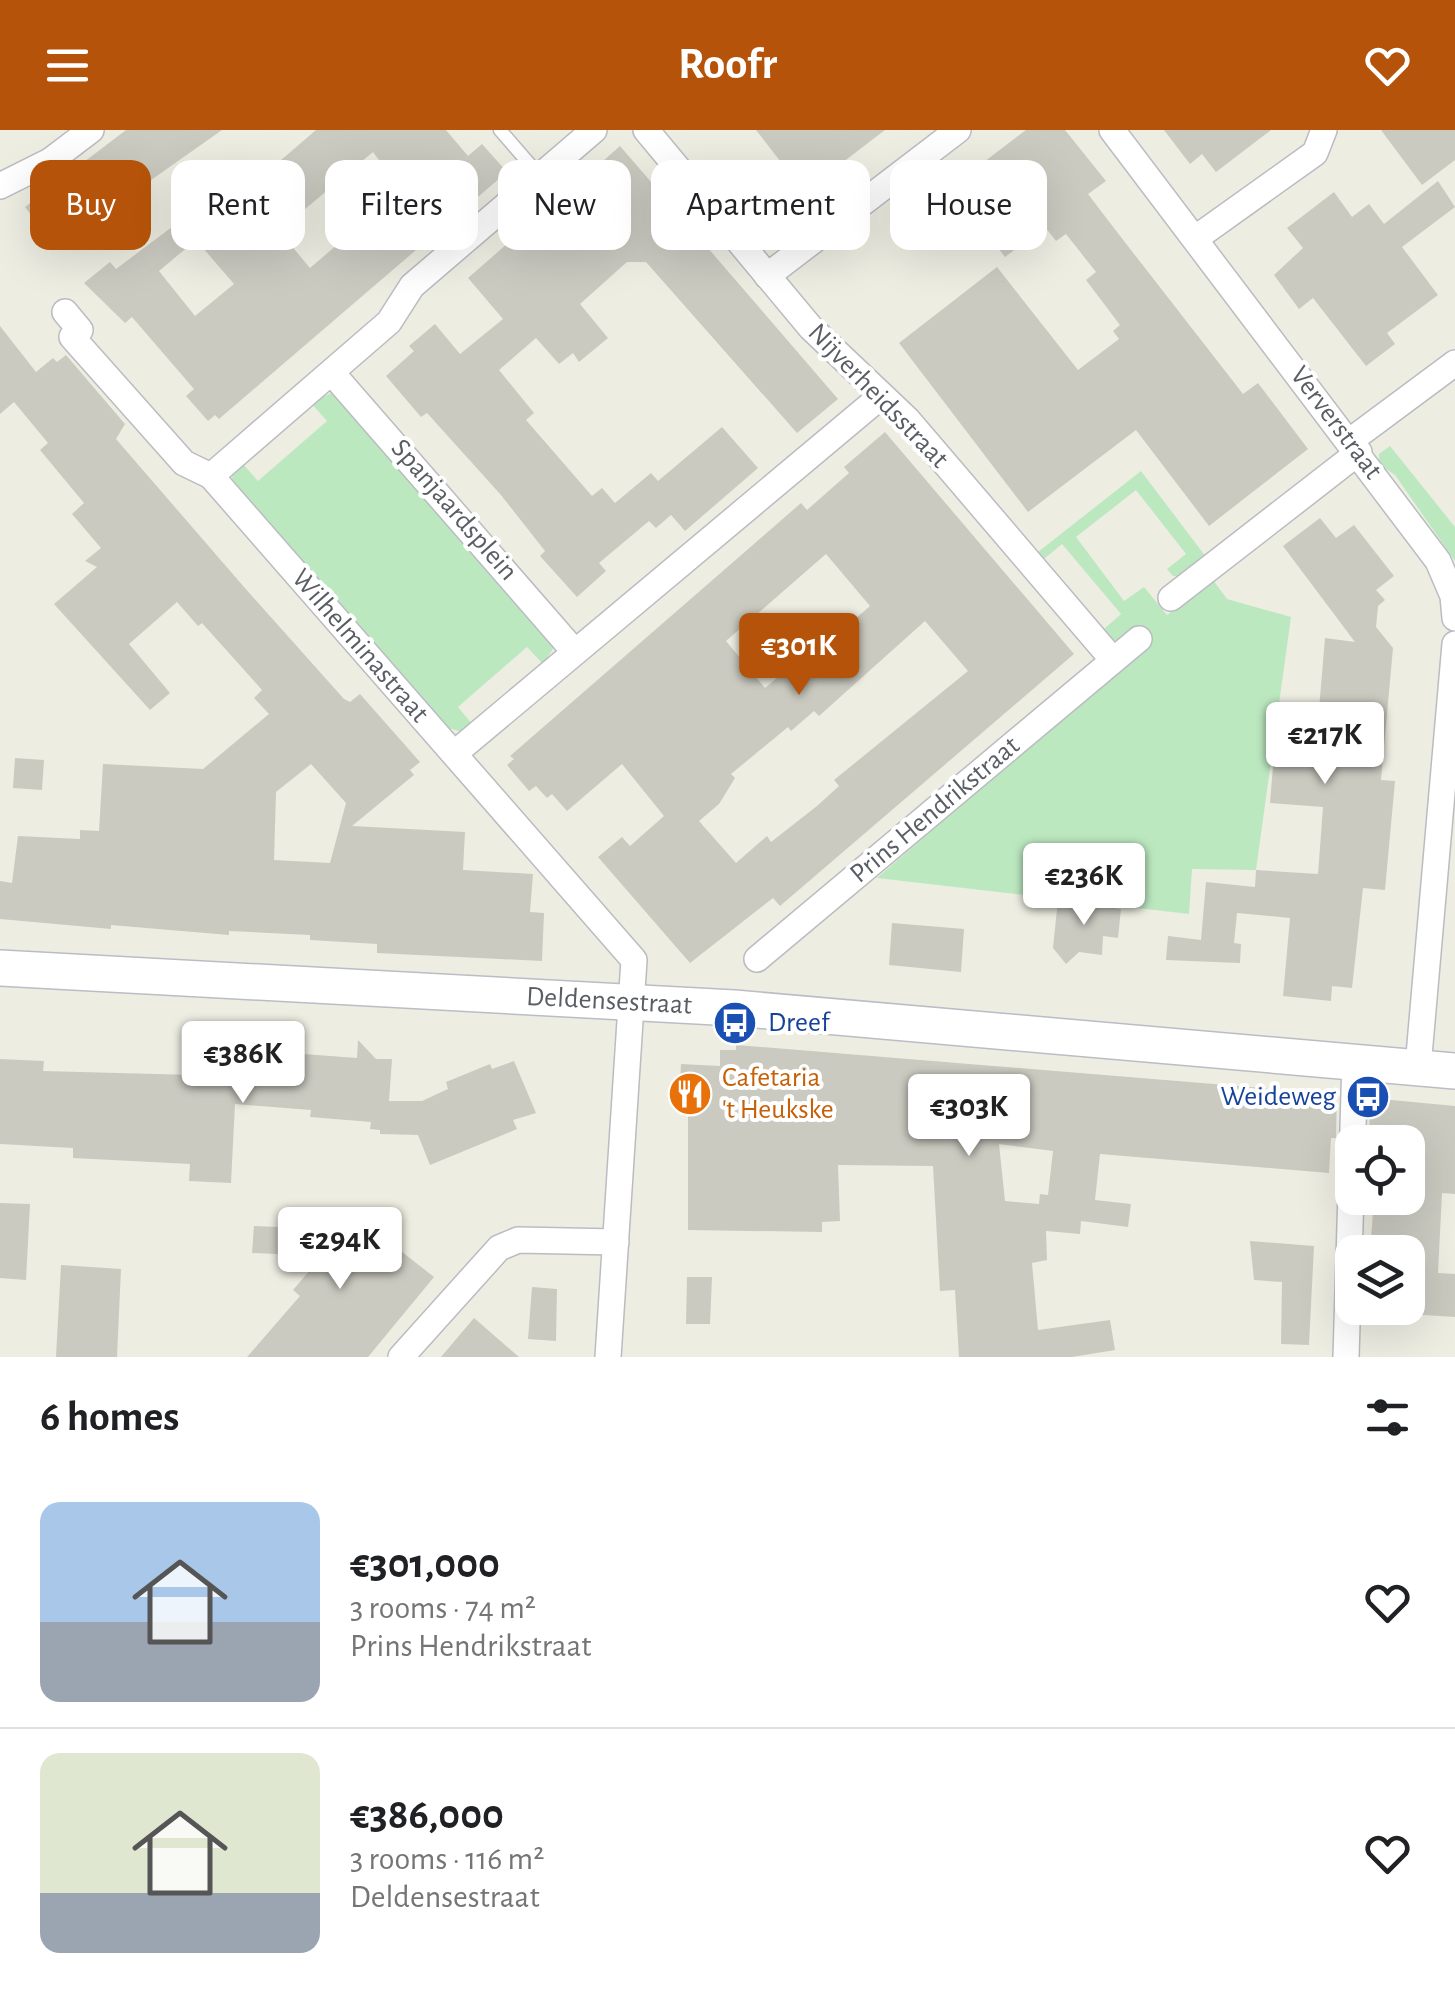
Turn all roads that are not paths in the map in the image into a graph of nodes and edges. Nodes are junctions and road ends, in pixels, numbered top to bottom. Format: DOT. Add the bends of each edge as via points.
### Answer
graph roads {
  1 [pos="90,130"];
  2 [pos="500,130"];
  3 [pos="594,130"];
  4 [pos="646,130"];
  5 [pos="958,130"];
  6 [pos="1112,130"];
  7 [pos="1324,130"];
  8 [pos="526,160"];
  9 [pos="557,160"];
  10 [pos="0,186"];
  11 [pos="498,211"];
  12 [pos="1196,238"];
  13 [pos="767,276"];
  14 [pos="64,312"];
  15 [pos="1455,364"];
  16 [pos="332,373"];
  17 [pos="880,397"];
  18 [pos="1355,446"];
  19 [pos="210,476"];
  20 [pos="1170,598"];
  21 [pos="1455,618"];
  22 [pos="1139,639"];
  23 [pos="1455,644"];
  24 [pos="574,650"];
  25 [pos="1113,660"];
  26 [pos="454,754"];
  27 [pos="757,959"];
  28 [pos="0,968"];
  29 [pos="631,1003"];
  30 [pos="1355,1061"];
  31 [pos="1418,1067"];
  32 [pos="1455,1071"];
  33 [pos="616,1242"];
  34 [pos="401,1357"];
  35 [pos="608,1357"];
  36 [pos="1346,1357"];
  1 -- 10 [label="street" via="50,161"];
  2 -- 8 [label="lane"];
  3 -- 9 [label="street"];
  4 -- 13 [label="street, Nijverheidsstraat"];
  5 -- 13 [label="street"];
  6 -- 12 [label="street, Ververstraat"];
  7 -- 12 [label="street" via="1315,153"];
  11 -- 16 [label="street" via="412,286 389,322"];
  12 -- 18 [label="street, Ververstraat"];
  13 -- 17 [label="street, Nijverheidsstraat"];
  14 -- 19 [label="street, Wilhelminastraat" via="80,330 72,336 171,448"];
  15 -- 18 [label="street"];
  16 -- 19 [label="street"];
  16 -- 24 [label="street, Spanjaardsplein"];
  17 -- 24 [label="street"];
  17 -- 25 [label="street, Nijverheidsstraat" via="908,420"];
  18 -- 20 [label="street"];
  18 -- 21 [label="street, Ververstraat" via="1438,561"];
  19 -- 26 [label="street, Wilhelminastraat"];
  22 -- 25 [label="street, Prins Hendrikstraat"];
  23 -- 31 [label="street"];
  24 -- 26 [label="street"];
  25 -- 27 [label="street, Prins Hendrikstraat"];
  26 -- 29 [label="street, Wilhelminastraat" via="634,960"];
  28 -- 29 [label="street, Deldensestraat"];
  29 -- 30 [label="street, Deldensestraat"];
  29 -- 33 [label="street"];
  30 -- 31 [label="street, Deldensestraat"];
  30 -- 36 [label="street"];
  31 -- 32 [label="street, Deldensestraat"];
  33 -- 34 [label="street" via="518,1240 499,1248"];
  33 -- 35 [label="street"];
}
